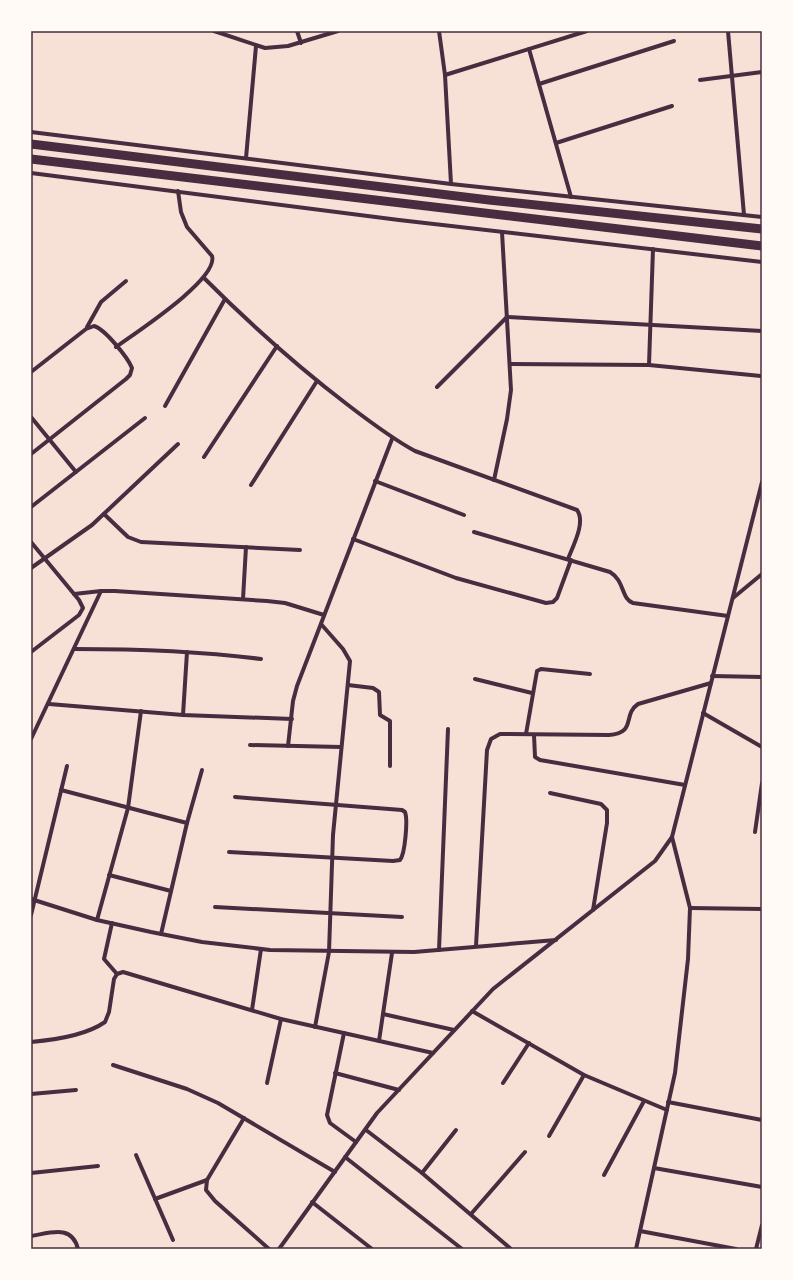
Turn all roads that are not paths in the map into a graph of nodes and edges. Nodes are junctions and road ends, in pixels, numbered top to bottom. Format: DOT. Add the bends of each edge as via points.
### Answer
graph roads {
  1 [pos="214,31"];
  2 [pos="297,31"];
  3 [pos="338,31"];
  4 [pos="439,31"];
  5 [pos="587,31"];
  6 [pos="728,31"];
  7 [pos="674,40"];
  8 [pos="301,43"];
  9 [pos="256,46"];
  10 [pos="529,49"];
  11 [pos="762,72"];
  12 [pos="445,75"];
  13 [pos="733,75"];
  14 [pos="700,80"];
  15 [pos="539,84"];
  16 [pos="672,106"];
  17 [pos="31,132"];
  18 [pos="556,143"];
  19 [pos="31,144"];
  20 [pos="246,158"];
  21 [pos="31,159"];
  22 [pos="31,173"];
  23 [pos="452,184"];
  24 [pos="178,191"];
  25 [pos="571,197"];
  26 [pos="744,216"];
  27 [pos="762,217"];
  28 [pos="762,229"];
  29 [pos="502,232"];
  30 [pos="762,246"];
  31 [pos="653,249"];
  32 [pos="762,262"];
  33 [pos="204,278"];
  34 [pos="126,281"];
  35 [pos="225,299"];
  36 [pos="507,317"];
  37 [pos="650,325"];
  38 [pos="86,329"];
  39 [pos="762,331"];
  40 [pos="277,346"];
  41 [pos="116,347"];
  42 [pos="510,364"];
  43 [pos="649,365"];
  44 [pos="31,372"];
  45 [pos="761,376"];
  46 [pos="317,381"];
  47 [pos="437,387"];
  48 [pos="165,406"];
  49 [pos="31,417"];
  50 [pos="145,418"];
  51 [pos="50,439"];
  52 [pos="392,439"];
  53 [pos="178,444"];
  54 [pos="31,454"];
  55 [pos="204,457"];
  56 [pos="76,472"];
  57 [pos="494,480"];
  58 [pos="376,482"];
  59 [pos="762,482"];
  60 [pos="251,485"];
  61 [pos="31,507"];
  62 [pos="104,514"];
  63 [pos="464,515"];
  64 [pos="474,532"];
  65 [pos="353,539"];
  66 [pos="31,542"];
  67 [pos="246,547"];
  68 [pos="300,550"];
  69 [pos="44,559"];
  70 [pos="569,559"];
  71 [pos="31,568"];
  72 [pos="762,574"];
  73 [pos="101,591"];
  74 [pos="74,594"];
  75 [pos="243,599"];
  76 [pos="733,599"];
  77 [pos="324,615"];
  78 [pos="728,616"];
  79 [pos="321,624"];
  80 [pos="74,649"];
  81 [pos="31,652"];
  82 [pos="187,652"];
  83 [pos="261,659"];
  84 [pos="590,674"];
  85 [pos="712,676"];
  86 [pos="762,677"];
  87 [pos="475,678"];
  88 [pos="711,683"];
  89 [pos="348,685"];
  90 [pos="532,693"];
  91 [pos="49,704"];
  92 [pos="141,711"];
  93 [pos="703,713"];
  94 [pos="183,715"];
  95 [pos="292,719"];
  96 [pos="448,729"];
  97 [pos="526,734"];
  98 [pos="534,735"];
  99 [pos="31,739"];
  100 [pos="250,746"];
  101 [pos="288,746"];
  102 [pos="341,747"];
  103 [pos="762,747"];
  104 [pos="67,766"];
  105 [pos="390,766"];
  106 [pos="202,770"];
  107 [pos="762,783"];
  108 [pos="686,785"];
  109 [pos="61,790"];
  110 [pos="550,793"];
  111 [pos="235,797"];
  112 [pos="336,805"];
  113 [pos="128,808"];
  114 [pos="187,823"];
  115 [pos="755,832"];
  116 [pos="672,837"];
  117 [pos="229,852"];
  118 [pos="332,857"];
  119 [pos="109,875"];
  120 [pos="171,891"];
  121 [pos="32,900"];
  122 [pos="215,907"];
  123 [pos="690,908"];
  124 [pos="762,909"];
  125 [pos="594,910"];
  126 [pos="330,912"];
  127 [pos="31,915"];
  128 [pos="402,917"];
  129 [pos="97,920"];
  130 [pos="112,923"];
  131 [pos="161,934"];
  132 [pos="556,940"];
  133 [pos="476,946"];
  134 [pos="261,949"];
  135 [pos="439,950"];
  136 [pos="329,952"];
  137 [pos="392,953"];
  138 [pos="117,974"];
  139 [pos="252,1010"];
  140 [pos="472,1011"];
  141 [pos="383,1014"];
  142 [pos="281,1019"];
  143 [pos="315,1027"];
  144 [pos="454,1030"];
  145 [pos="344,1033"];
  146 [pos="379,1041"];
  147 [pos="31,1042"];
  148 [pos="529,1043"];
  149 [pos="433,1053"];
  150 [pos="113,1065"];
  151 [pos="335,1073"];
  152 [pos="584,1075"];
  153 [pos="267,1083"];
  154 [pos="503,1083"];
  155 [pos="76,1090"];
  156 [pos="399,1090"];
  157 [pos="31,1094"];
  158 [pos="644,1101"];
  159 [pos="668,1102"];
  160 [pos="667,1110"];
  161 [pos="244,1118"];
  162 [pos="762,1120"];
  163 [pos="366,1130"];
  164 [pos="456,1130"];
  165 [pos="549,1136"];
  166 [pos="356,1142"];
  167 [pos="525,1152"];
  168 [pos="136,1155"];
  169 [pos="345,1157"];
  170 [pos="98,1166"];
  171 [pos="654,1168"];
  172 [pos="335,1172"];
  173 [pos="31,1173"];
  174 [pos="422,1173"];
  175 [pos="604,1175"];
  176 [pos="207,1180"];
  177 [pos="762,1187"];
  178 [pos="155,1199"];
  179 [pos="312,1202"];
  180 [pos="471,1214"];
  181 [pos="762,1225"];
  182 [pos="640,1231"];
  183 [pos="31,1236"];
  184 [pos="173,1240"];
  185 [pos="506,1245"];
  186 [pos="78,1249"];
  187 [pos="269,1249"];
  188 [pos="279,1249"];
  189 [pos="372,1249"];
  190 [pos="462,1249"];
  191 [pos="502,1249"];
  192 [pos="511,1249"];
  193 [pos="636,1249"];
  194 [pos="736,1249"];
  195 [pos="756,1249"];
  1 -- 9 [label="street"];
  2 -- 8 [label="street"];
  3 -- 8 [label="street"];
  4 -- 12 [label="street"];
  5 -- 10 [label="street"];
  6 -- 13 [label="street"];
  7 -- 15 [label="street"];
  8 -- 9 [label="street" via="274,48"];
  9 -- 20 [label="street"];
  10 -- 12 [label="street"];
  10 -- 15 [label="street"];
  11 -- 13 [label="street"];
  12 -- 23 [label="street"];
  13 -- 14 [label="street"];
  13 -- 26 [label="street"];
  15 -- 18 [label="street"];
  16 -- 18 [label="street"];
  17 -- 20 [label="street"];
  18 -- 25 [label="street"];
  19 -- 28 [label="highway" via="481,199"];
  20 -- 23 [label="street"];
  21 -- 30 [label="highway"];
  22 -- 24 [label="street"];
  23 -- 25 [label="street"];
  24 -- 29 [label="street"];
  24 -- 33 [label="street" via="186,227 212,256 212,264"];
  25 -- 26 [label="street"];
  26 -- 27 [label="street"];
  29 -- 31 [label="street"];
  29 -- 36 [label="street"];
  31 -- 32 [label="street"];
  31 -- 37 [label="street"];
  33 -- 35 [label="street"];
  33 -- 41 [label="street" via="184,297"];
  34 -- 38 [label="street" via="101,302"];
  35 -- 40 [label="street"];
  35 -- 48 [label="street"];
  36 -- 37 [label="street"];
  36 -- 42 [label="street"];
  36 -- 47 [label="street"];
  37 -- 39 [label="street"];
  37 -- 43 [label="street"];
  38 -- 41 [label="street" via="98,327"];
  38 -- 44 [label="street"];
  40 -- 46 [label="street"];
  40 -- 55 [label="street"];
  41 -- 51 [label="street" via="131,364 130,375"];
  42 -- 43 [label="street"];
  42 -- 57 [label="street" via="511,390"];
  43 -- 45 [label="street"];
  46 -- 52 [label="street"];
  46 -- 60 [label="street"];
  49 -- 51 [label="street"];
  50 -- 56 [label="street"];
  51 -- 54 [label="street"];
  51 -- 56 [label="street"];
  52 -- 57 [label="street" via="415,451"];
  52 -- 58 [label="street"];
  53 -- 62 [label="street"];
  56 -- 61 [label="street"];
  57 -- 70 [label="street" via="577,510 580,524"];
  58 -- 63 [label="street"];
  58 -- 65 [label="street"];
  59 -- 76 [label="street"];
  62 -- 67 [label="street" via="128,537 141,542"];
  62 -- 69 [label="street"];
  64 -- 70 [label="street"];
  65 -- 70 [label="street" via="456,578 546,603 557,598"];
  65 -- 77 [label="street"];
  66 -- 69 [label="street"];
  67 -- 68 [label="street"];
  67 -- 75 [label="street"];
  69 -- 71 [label="street"];
  69 -- 74 [label="street"];
  70 -- 78 [label="street" via="616,575 626,598 633,603"];
  72 -- 76 [label="street"];
  73 -- 74 [label="street"];
  73 -- 75 [label="street"];
  73 -- 80 [label="street"];
  74 -- 81 [label="street" via="82,604 82,611"];
  75 -- 77 [label="street" via="285,603"];
  76 -- 78 [label="street"];
  77 -- 79 [label="street"];
  78 -- 85 [label="street"];
  79 -- 89 [label="street" via="348,656"];
  79 -- 95 [label="street" via="297,686"];
  80 -- 82 [label="street"];
  80 -- 91 [label="street"];
  82 -- 83 [label="street"];
  82 -- 94 [label="street"];
  84 -- 90 [label="street" via="538,670"];
  85 -- 86 [label="street"];
  85 -- 88 [label="street"];
  87 -- 90 [label="street"];
  88 -- 93 [label="street"];
  88 -- 98 [label="street" via="638,704 632,711 627,728 621,734"];
  89 -- 102 [label="street"];
  89 -- 105 [label="street" via="373,688 379,692 380,717 390,721"];
  90 -- 97 [label="street"];
  91 -- 92 [label="street"];
  91 -- 99 [label="street"];
  92 -- 94 [label="street"];
  92 -- 113 [label="street"];
  93 -- 103 [label="street"];
  93 -- 108 [label="street"];
  94 -- 95 [label="street"];
  95 -- 101 [label="street"];
  96 -- 135 [label="street"];
  97 -- 98 [label="street"];
  97 -- 133 [label="street" via="495,736 487,750"];
  98 -- 108 [label="street" via="535,756 540,760"];
  100 -- 101 [label="street"];
  101 -- 102 [label="street"];
  102 -- 112 [label="street"];
  104 -- 109 [label="street"];
  106 -- 114 [label="street"];
  107 -- 115 [label="street"];
  108 -- 116 [label="street"];
  109 -- 113 [label="street"];
  109 -- 121 [label="street"];
  110 -- 125 [label="street" via="600,804 607,810"];
  111 -- 112 [label="street"];
  112 -- 118 [label="street"];
  112 -- 118 [label="street" via="402,810 406,812 407,818 404,854 400,860"];
  113 -- 114 [label="street"];
  113 -- 119 [label="street"];
  114 -- 120 [label="street"];
  116 -- 123 [label="street"];
  116 -- 125 [label="street" via="655,861"];
  117 -- 118 [label="street"];
  118 -- 126 [label="street"];
  119 -- 120 [label="street"];
  119 -- 129 [label="street"];
  120 -- 131 [label="street"];
  121 -- 127 [label="street"];
  121 -- 129 [label="street"];
  122 -- 126 [label="street"];
  123 -- 124 [label="street"];
  123 -- 159 [label="street" via="688,959 675,1073"];
  125 -- 132 [label="street"];
  126 -- 128 [label="street"];
  126 -- 136 [label="street"];
  129 -- 130 [label="street"];
  130 -- 131 [label="street"];
  130 -- 138 [label="street" via="104,959"];
  131 -- 134 [label="street"];
  132 -- 133 [label="street"];
  132 -- 140 [label="street" via="493,989"];
  133 -- 135 [label="street"];
  134 -- 136 [label="street"];
  134 -- 139 [label="street"];
  135 -- 137 [label="street"];
  136 -- 137 [label="street"];
  136 -- 143 [label="street"];
  137 -- 141 [label="street"];
  138 -- 139 [label="street" via="130,972"];
  138 -- 147 [label="street" via="105,1022 90,1030"];
  139 -- 142 [label="street"];
  140 -- 144 [label="street"];
  140 -- 148 [label="street"];
  141 -- 144 [label="street"];
  141 -- 146 [label="street"];
  142 -- 143 [label="street"];
  142 -- 153 [label="street"];
  143 -- 145 [label="street"];
  144 -- 149 [label="street"];
  145 -- 146 [label="street"];
  145 -- 151 [label="street"];
  146 -- 149 [label="street"];
  148 -- 152 [label="street"];
  148 -- 154 [label="street"];
  149 -- 156 [label="street"];
  150 -- 161 [label="street" via="192,1091"];
  151 -- 156 [label="street"];
  151 -- 166 [label="street" via="328,1119 335,1128"];
  152 -- 158 [label="street"];
  152 -- 165 [label="street"];
  155 -- 157 [label="street"];
  156 -- 163 [label="street" via="377,1113"];
  158 -- 160 [label="street"];
  158 -- 175 [label="street"];
  159 -- 160 [label="street"];
  159 -- 162 [label="street"];
  160 -- 171 [label="street"];
  161 -- 172 [label="street"];
  161 -- 176 [label="street"];
  163 -- 166 [label="street"];
  163 -- 174 [label="street"];
  164 -- 174 [label="street"];
  166 -- 169 [label="street"];
  167 -- 180 [label="street"];
  168 -- 178 [label="street"];
  169 -- 172 [label="street"];
  169 -- 190 [label="street"];
  170 -- 173 [label="street"];
  171 -- 177 [label="street"];
  171 -- 182 [label="street"];
  172 -- 179 [label="street"];
  174 -- 180 [label="street"];
  176 -- 178 [label="street"];
  176 -- 187 [label="street" via="209,1195"];
  178 -- 184 [label="street"];
  179 -- 188 [label="street"];
  179 -- 189 [label="street"];
  180 -- 185 [label="street"];
  181 -- 195 [label="street"];
  182 -- 193 [label="street"];
  182 -- 194 [label="street"];
  183 -- 186 [label="street" via="68,1234 75,1240"];
  185 -- 191 [label="street"];
  185 -- 192 [label="street"];
}
